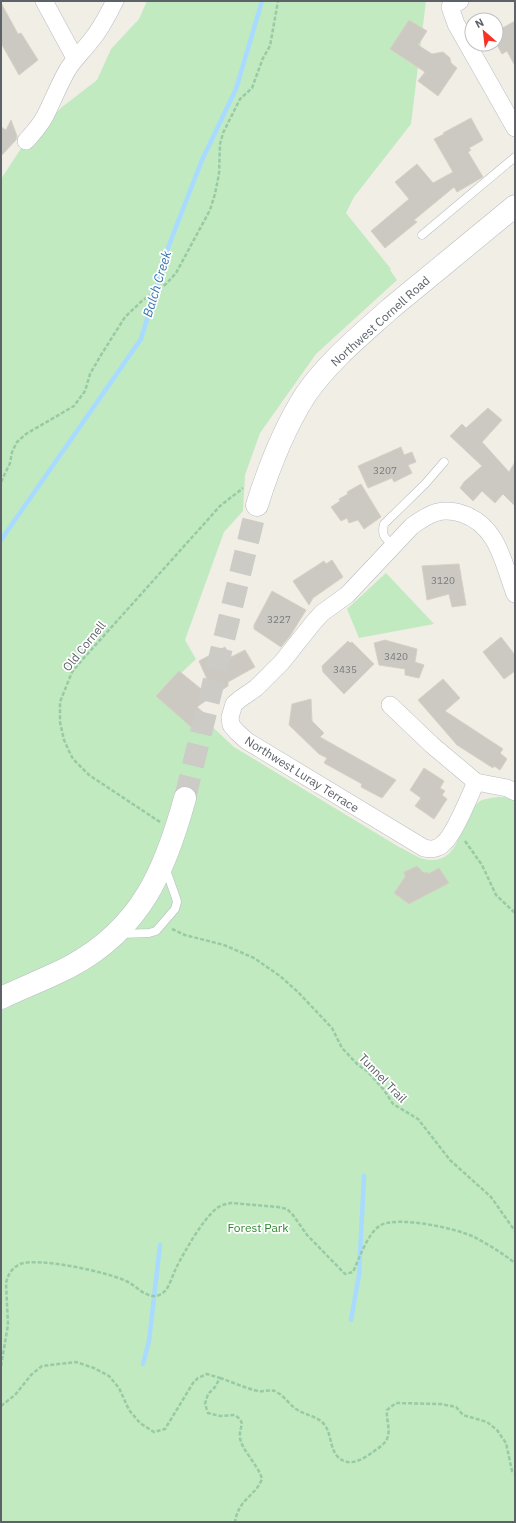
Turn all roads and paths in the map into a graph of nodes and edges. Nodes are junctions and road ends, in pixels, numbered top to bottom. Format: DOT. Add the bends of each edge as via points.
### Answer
graph roads {
  1 [pos="44,1"];
  2 [pos="115,1"];
  3 [pos="278,1"];
  4 [pos="455,4"];
  5 [pos="75,58"];
  6 [pos="515,128"];
  7 [pos="26,141"];
  8 [pos="515,157"];
  9 [pos="515,206"];
  10 [pos="422,235"];
  11 [pos="444,462"];
  12 [pos="1,482"];
  13 [pos="260,495"];
  14 [pos="394,546"];
  15 [pos="515,594"];
  16 [pos="390,705"];
  17 [pos="476,782"];
  18 [pos="515,792"];
  19 [pos="185,798"];
  20 [pos="456,825"];
  21 [pos="175,832"];
  22 [pos="163,864"];
  23 [pos="515,913"];
  24 [pos="164,922"];
  25 [pos="116,934"];
  26 [pos="1,998"];
  27 [pos="515,1231"];
  28 [pos="515,1263"];
  29 [pos="1,1366"];
  30 [pos="220,1378"];
  31 [pos="1,1406"];
  32 [pos="515,1474"];
  33 [pos="235,1522"];
  1 -- 5 [label="street"];
  2 -- 5 [label="street" via="94,38"];
  3 -- 12 [label="path" via="270,46 256,75 256,81 240,99 223,133 219,174 210,210 176,273 125,317 90,374 79,402 17,442"];
  4 -- 6 [label="street" via="456,24"];
  5 -- 7 [label="street" via="38,128"];
  8 -- 10 [label="lane"];
  9 -- 13 [label="main road, Northwest Cornell Road" via="369,328 329,365 295,414"];
  11 -- 14 [label="lane" via="384,524 382,531 385,538"];
  13 -- 21 [label="path, Old Cornell" via="250,485 233,494 220,506 72,672 60,702 60,722 64,740 73,759 89,775"];
  14 -- 15 [label="street, Northwest Luray Terrace" via="412,526 442,510 472,517 489,531"];
  14 -- 20 [label="street, Northwest Luray Terrace" via="347,595 322,613 282,662 256,688 234,704 230,717 231,725 247,741 420,846 429,849 440,847 446,843"];
  16 -- 17 [label="street"];
  17 -- 18 [label="street"];
  17 -- 20 [label="street, Northwest Luray Terrace"];
  19 -- 21 [label="main road"];
  20 -- 23 [label="path" via="482,865 496,894"];
  21 -- 22 [label="main road"];
  22 -- 24 [label="lane" via="177,902 175,909"];
  22 -- 25 [label="main road" via="142,903"];
  24 -- 25 [label="lane" via="156,931 149,933"];
  24 -- 27 [label="path, Tunnel Trail" via="176,932 224,945 254,958 289,984 332,1028 342,1048 367,1071 393,1104 418,1120 450,1160 492,1196"];
  25 -- 26 [label="main road" via="70,966"];
  28 -- 29 [label="path" via="473,1236 446,1228 390,1222 380,1225 372,1232 353,1272 345,1274 307,1235 294,1215 286,1210 278,1206 231,1203 216,1209 202,1225 183,1255 166,1290 158,1296 148,1296 127,1281 92,1270 60,1264 27,1263 12,1269 6,1283 8,1325"];
  30 -- 31 [label="path" via="207,1374 198,1378 165,1429 154,1432 140,1423 129,1410 119,1388 108,1376 76,1362 42,1366"];
  30 -- 32 [label="path" via="259,1391 277,1391 296,1409 320,1420 328,1431 336,1455 341,1460 351,1462 360,1460 383,1445 389,1432 387,1410 396,1403 441,1404 456,1408 463,1415 487,1422 497,1430 506,1443"];
  30 -- 33 [label="path" via="208,1394 205,1404 208,1413 220,1416 235,1415 241,1419 243,1426 240,1437 262,1478 258,1487 238,1508"];
}
